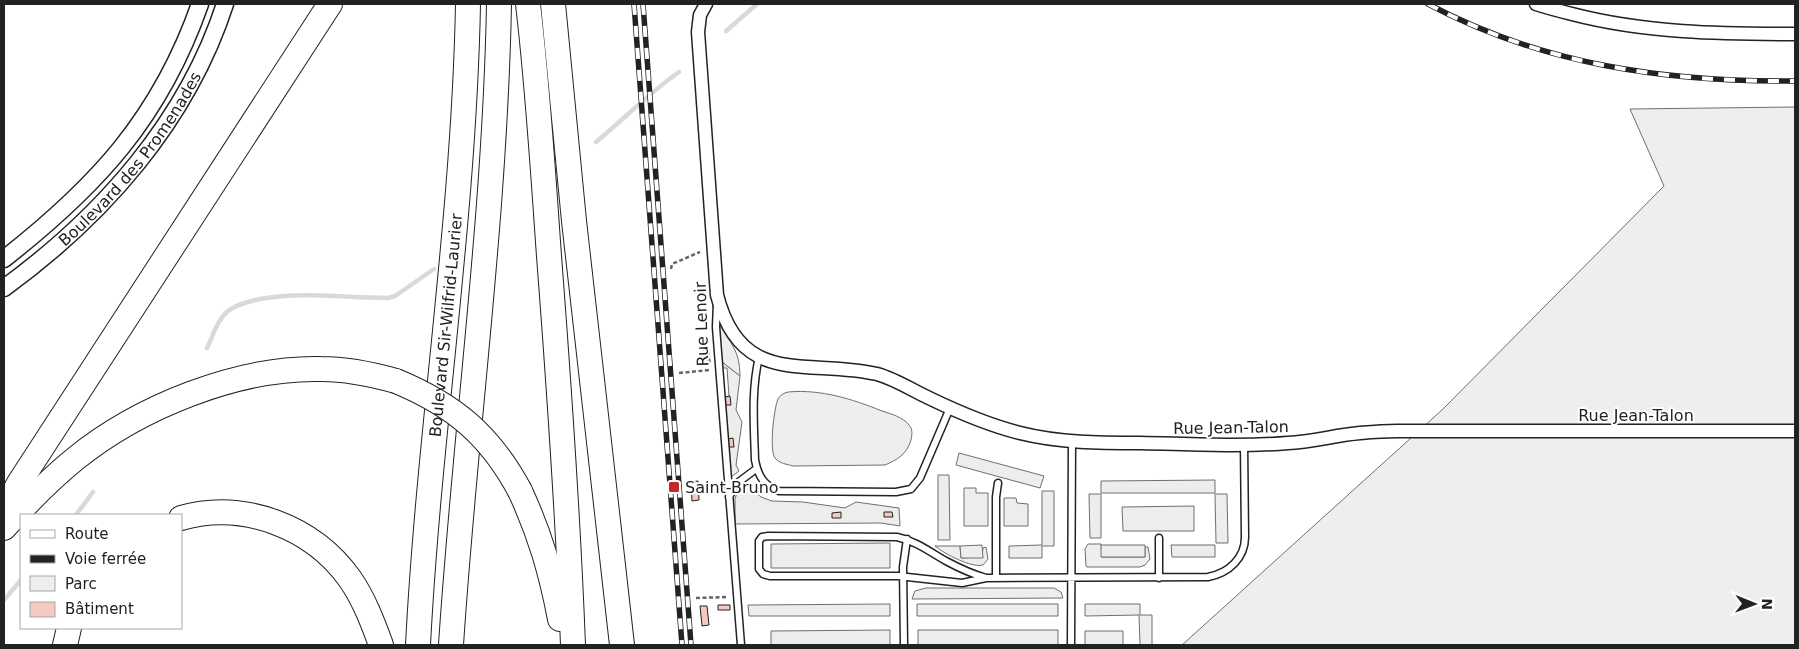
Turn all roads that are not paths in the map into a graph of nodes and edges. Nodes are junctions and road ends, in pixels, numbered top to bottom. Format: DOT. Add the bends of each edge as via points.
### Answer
graph roads {
  1 [pos="200,4"];
  2 [pos="225,4"];
  3 [pos="330,4"];
  4 [pos="468,4"];
  5 [pos="499,4"];
  6 [pos="528,4"];
  7 [pos="553,4"];
  8 [pos="706,4"];
  9 [pos="1536,4"];
  10 [pos="1795,34"];
  11 [pos="4,259"];
  12 [pos="4,288"];
  13 [pos="717,295"];
  14 [pos="759,357"];
  15 [pos="950,408"];
  16 [pos="1795,431"];
  17 [pos="1072,442"];
  18 [pos="1244,444"];
  19 [pos="756,469"];
  20 [pos="998,483"];
  21 [pos="728,498"];
  22 [pos="4,510"];
  23 [pos="182,518"];
  24 [pos="4,528"];
  25 [pos="1159,538"];
  26 [pos="907,539"];
  27 [pos="903,576"];
  28 [pos="986,578"];
  29 [pos="996,578"];
  30 [pos="1072,578"];
  31 [pos="1159,578"];
  32 [pos="69,629"];
  33 [pos="65,645"];
  34 [pos="381,645"];
  35 [pos="418,645"];
  36 [pos="451,645"];
  37 [pos="565,645"];
  38 [pos="573,645"];
  39 [pos="622,645"];
  40 [pos="741,645"];
  41 [pos="904,645"];
  42 [pos="1071,645"];
  1 -- 11 [label="street, Boulevard des Promenades" via="178,60 127,140 103,171 74,200"];
  2 -- 12 [label="street, Boulevard des Promenades" via="190,86 147,153 81,223"];
  3 -- 22 [label="highway"];
  4 -- 35 [label="highway, Boulevard Sir-Wilfrid-Laurier" via="460,179"];
  5 -- 36 [label="highway, Boulevard Sir-Wilfrid-Laurier" via="490,204"];
  6 -- 38 [label="highway" via="553,307"];
  7 -- 39 [label="highway"];
  8 -- 13 [label="street, Rue Lenoir" via="700,15 698,32"];
  9 -- 10 [label="street" via="1597,20 1659,30"];
  13 -- 14 [label="street, Rue Jean-Talon" via="736,337"];
  13 -- 21 [label="lane, Rue Lenoir" via="716,327"];
  14 -- 15 [label="street, Rue Jean-Talon" via="787,366 844,369 879,375"];
  14 -- 19 [label="lane" via="753,395"];
  15 -- 17 [label="street, Rue Jean-Talon" via="1021,434"];
  15 -- 19 [label="lane" via="920,478 905,491 779,491 767,485"];
  16 -- 18 [label="street, Rue Jean-Talon" via="1398,431 1289,443"];
  17 -- 18 [label="street, Rue Jean-Talon"];
  17 -- 30 [label="lane"];
  18 -- 31 [label="lane" via="1245,543 1238,559 1227,570 1214,576"];
  19 -- 21 [label="lane" via="736,484"];
  20 -- 29 [label="lane"];
  21 -- 40 [label="lane, Rue Lenoir"];
  23 -- 34 [label="highway" via="219,513 253,516 289,528 312,541 333,558 352,581"];
  24 -- 37 [label="highway, bridge" via="60,472 103,438 165,405 253,376 305,369 351,371 396,381 439,401 466,421 491,446 520,491 534,523 548,561"];
  25 -- 31 [label="lane"];
  26 -- 27 [label="lane"];
  26 -- 27 [label="lane" via="887,536 765,536 759,541 760,569 770,576"];
  26 -- 28 [label="lane" via="966,571"];
  27 -- 28 [label="lane" via="962,583"];
  27 -- 41 [label="lane"];
  28 -- 29 [label="lane"];
  29 -- 30 [label="lane"];
  30 -- 31 [label="lane"];
  30 -- 42 [label="lane"];
  32 -- 33 [label="highway"];
}
